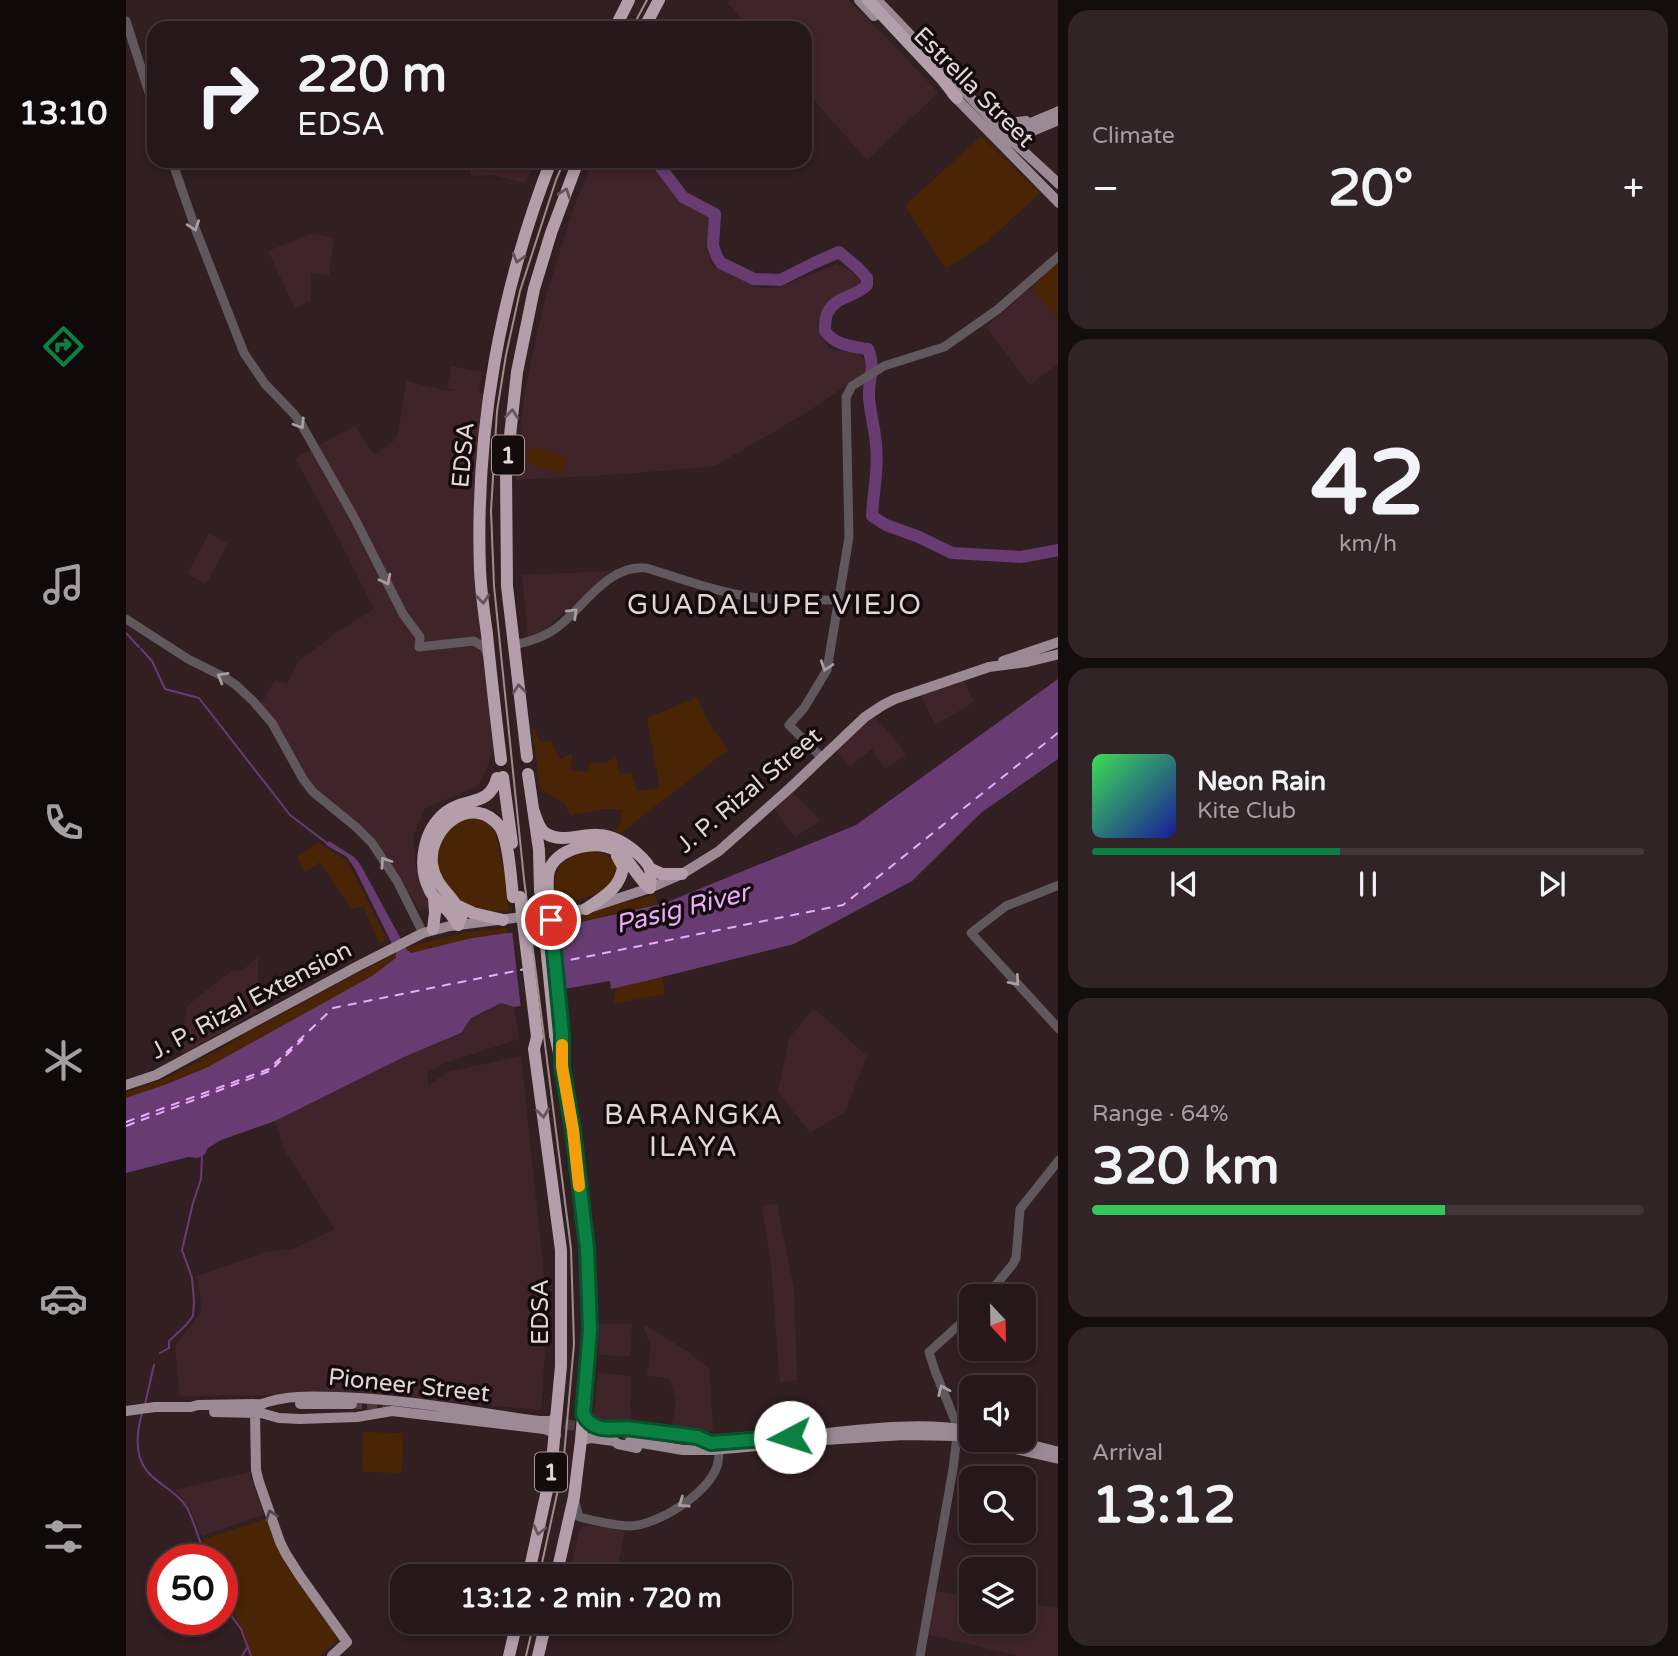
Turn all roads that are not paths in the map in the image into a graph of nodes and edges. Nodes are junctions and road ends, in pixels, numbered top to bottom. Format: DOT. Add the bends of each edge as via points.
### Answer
graph roads {
  1 [pos="629,0"];
  2 [pos="659,0"];
  3 [pos="859,0"];
  4 [pos="869,0"];
  5 [pos="877,0"];
  6 [pos="126,21"];
  7 [pos="618,21"];
  8 [pos="648,21"];
  9 [pos="147,86"];
  10 [pos="957,98"];
  11 [pos="989,117"];
  12 [pos="1051,120"];
  13 [pos="1005,141"];
  14 [pos="1030,155"];
  15 [pos="174,168"];
  16 [pos="548,168"];
  17 [pos="575,168"];
  18 [pos="1058,183"];
  19 [pos="1058,202"];
  20 [pos="1058,257"];
  21 [pos="839,600"];
  22 [pos="126,619"];
  23 [pos="1058,643"];
  24 [pos="514,645"];
  25 [pos="1037,654"];
  26 [pos="1058,654"];
  27 [pos="489,661"];
  28 [pos="527,757"];
  29 [pos="822,758"];
  30 [pos="501,760"];
  31 [pos="528,774"];
  32 [pos="533,809"];
  33 [pos="606,847"];
  34 [pos="651,869"];
  35 [pos="682,874"];
  36 [pos="1058,885"];
  37 [pos="650,888"];
  38 [pos="546,895"];
  39 [pos="516,897"];
  40 [pos="435,898"];
  41 [pos="456,905"];
  42 [pos="586,909"];
  43 [pos="503,920"];
  44 [pos="458,925"];
  45 [pos="428,931"];
  46 [pos="399,945"];
  47 [pos="1058,1029"];
  48 [pos="126,1085"];
  49 [pos="1058,1161"];
  50 [pos="997,1284"];
  51 [pos="959,1325"];
  52 [pos="393,1405"];
  53 [pos="352,1408"];
  54 [pos="258,1410"];
  55 [pos="126,1411"];
  56 [pos="583,1414"];
  57 [pos="556,1418"];
  58 [pos="516,1422"];
  59 [pos="958,1432"];
  60 [pos="555,1435"];
  61 [pos="615,1435"];
  62 [pos="630,1438"];
  63 [pos="581,1440"];
  64 [pos="1036,1446"];
  65 [pos="714,1447"];
  66 [pos="1025,1452"];
  67 [pos="1058,1452"];
  68 [pos="1058,1460"];
  69 [pos="574,1497"];
  70 [pos="531,1564"];
  71 [pos="559,1564"];
  72 [pos="514,1634"];
  73 [pos="543,1634"];
  74 [pos="332,1656"];
  75 [pos="509,1656"];
  76 [pos="538,1656"];
  77 [pos="920,1656"];
  1 -- 7 [label="highway"];
  2 -- 8 [label="highway"];
  3 -- 10 [label="main road, Estrella Street" via="942,88"];
  4 -- 10 [label="highway"];
  5 -- 11 [label="main road, Estrella Street"];
  6 -- 9 [label="street"];
  10 -- 13 [label="main road, Estrella Street"];
  11 -- 12 [label="main road" via="1007,123"];
  11 -- 13 [label="main road, Estrella Street"];
  12 -- 13 [label="main road"];
  12 -- 14 [label="main road" via="1029,136"];
  13 -- 14 [label="main road, Estrella Street"];
  13 -- 19 [label="main road, Estrella Street"];
  14 -- 18 [label="main road, Estrella Street"];
  15 -- 27 [label="street, one-way" via="244,353 300,422 403,614 420,637 419,647 474,641 485,648"];
  16 -- 27 [label="highway, EDSA / 1, one-way" via="512,276 491,383 482,459 480,537"];
  24 -- 17 [label="highway, EDSA / 1, one-way" via="505,513 517,372 538,278"];
  20 -- 21 [label="street" via="997,310 944,347 884,366 852,386 845,397 849,537"];
  24 -- 21 [label="street, one-way" via="543,637 604,583 637,567 751,597"];
  21 -- 29 [label="street, one-way" via="827,670 789,725"];
  45 -- 22 [label="street, one-way" via="372,843 313,792 272,723 254,702 236,685"];
  23 -- 25 [label="main road, J. P. Rizal Street"];
  28 -- 24 [label="highway, EDSA / 1, one-way"];
  25 -- 26 [label="main road, J. P. Rizal Street"];
  25 -- 29 [label="main road, J. P. Rizal Street" via="895,699 865,717"];
  27 -- 30 [label="highway, EDSA / 1"];
  29 -- 35 [label="main road, J. P. Rizal Street" via="719,851"];
  31 -- 32 [label="highway, EDSA / 1"];
  32 -- 34 [label="highway" via="545,834 611,837 630,847"];
  32 -- 38 [label="highway, EDSA / 1"];
  33 -- 37 [label="highway" via="625,858"];
  33 -- 38 [label="highway" via="583,847 558,858 551,865"];
  33 -- 42 [label="highway" via="621,861 620,878 612,891"];
  34 -- 35 [label="highway"];
  34 -- 37 [label="highway"];
  35 -- 37 [label="main road, J. P. Rizal Street"];
  36 -- 47 [label="street, one-way" via="1008,905 971,933"];
  37 -- 42 [label="main road, J. P. Rizal Street"];
  38 -- 56 [label="highway, EDSA / 1, bridge" via="562,1066 587,1248 590,1313"];
  39 -- 40 [label="highway, EDSA / 1" via="500,778 488,796 445,812 430,831 423,865"];
  39 -- 41 [label="highway" via="505,836 498,825 482,815 463,814 442,828 432,861 435,875"];
  39 -- 57 [label="highway, EDSA / 1, one-way" via="561,1250"];
  40 -- 44 [label="highway"];
  40 -- 45 [label="highway"];
  41 -- 43 [label="highway"];
  41 -- 44 [label="highway" via="462,915"];
  42 -- 43 [label="main road, J. P. Rizal Street"];
  43 -- 44 [label="main road, J. P. Rizal Street"];
  44 -- 45 [label="main road, J. P. Rizal Street"];
  45 -- 46 [label="main road, J. P. Rizal Street"];
  46 -- 48 [label="main road, J. P. Rizal Extension" via="156,1075"];
  49 -- 50 [label="street" via="1020,1209 1016,1258"];
  59 -- 51 [label="street, one-way" via="929,1352"];
  52 -- 54 [label="main road, Pioneer Street" via="357,1417 279,1418"];
  52 -- 54 [label="main road, Pioneer Street" via="324,1396 276,1398"];
  52 -- 58 [label="main road, Pioneer Street"];
  53 -- 54 [label="main road, Pioneer Street"];
  54 -- 55 [label="main road, Pioneer Street" via="198,1405"];
  74 -- 54 [label="main road, one-way" via="347,1642 280,1542 259,1482"];
  56 -- 61 [label="main road" via="592,1425"];
  56 -- 63 [label="highway, EDSA / 1"];
  57 -- 58 [label="main road, Pioneer Street"];
  57 -- 60 [label="highway, EDSA / 1"];
  58 -- 60 [label="main road, Pioneer Street"];
  59 -- 65 [label="main road" via="877,1428"];
  59 -- 77 [label="street"];
  60 -- 70 [label="highway, EDSA / 1, one-way"];
  61 -- 63 [label="main road"];
  61 -- 65 [label="main road" via="626,1428 697,1437"];
  61 -- 65 [label="main road" via="618,1444 628,1447 695,1455"];
  62 -- 65 [label="main road" via="683,1450"];
  63 -- 69 [label="highway, EDSA / 1"];
  64 -- 67 [label="main road"];
  65 -- 69 [label="street, one-way" via="717,1466 699,1492 645,1523 630,1526 579,1517"];
  66 -- 68 [label="main road"];
  69 -- 71 [label="highway, EDSA / 1"];
  72 -- 75 [label="highway"];
  73 -- 76 [label="highway"];
}
